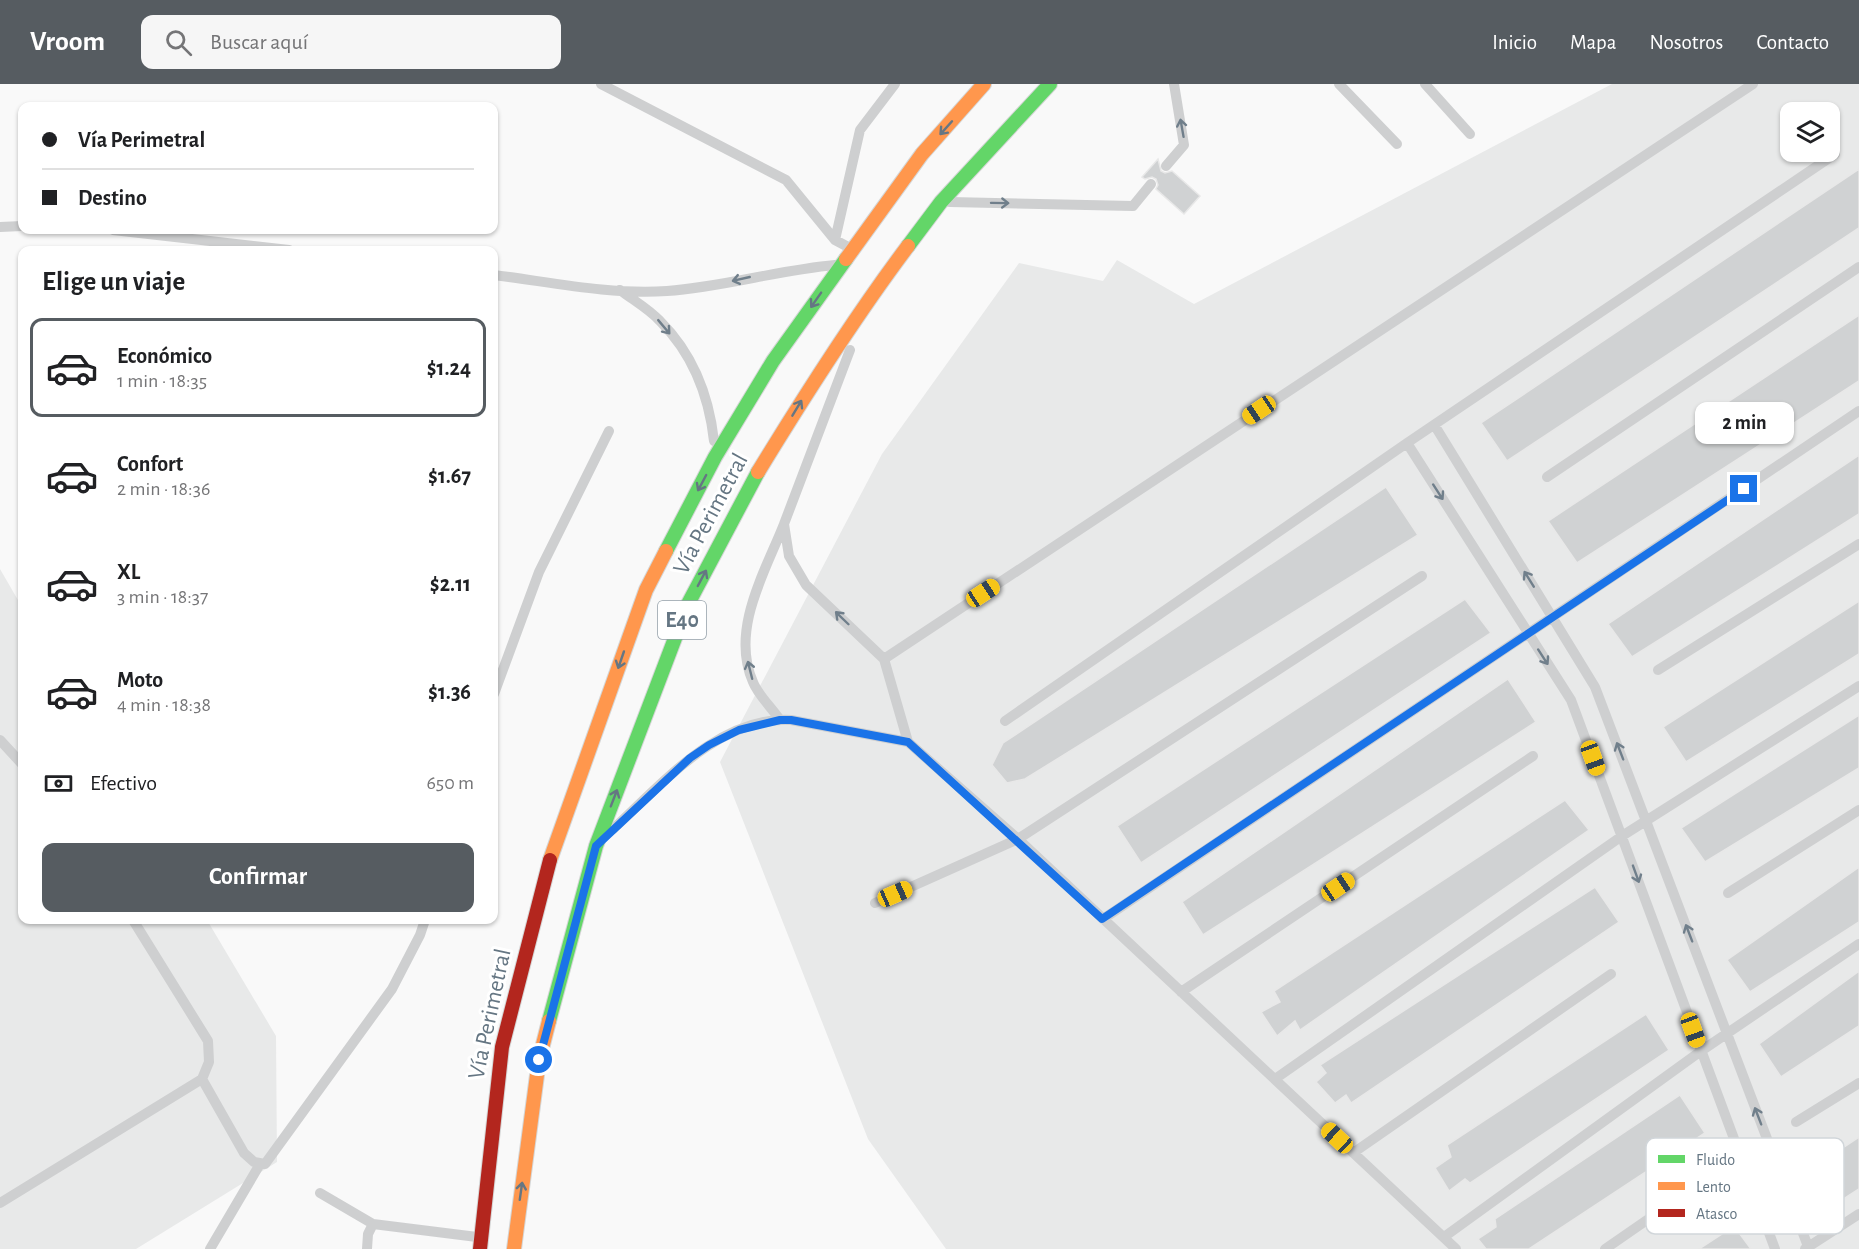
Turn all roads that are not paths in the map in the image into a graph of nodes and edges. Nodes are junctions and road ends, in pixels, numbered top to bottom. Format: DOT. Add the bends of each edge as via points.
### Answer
graph roads {
  1 [pos="601,84"];
  2 [pos="895,84"];
  3 [pos="984,84"];
  4 [pos="1050,84"];
  5 [pos="1174,84"];
  6 [pos="1340,84"];
  7 [pos="1425,84"];
  8 [pos="1753,84"];
  9 [pos="1470,134"];
  10 [pos="1397,144"];
  11 [pos="1823,162"];
  12 [pos="1166,166"];
  13 [pos="1151,184"];
  14 [pos="941,202"];
  15 [pos="18,226"];
  16 [pos="0,227"];
  17 [pos="148,234"];
  18 [pos="835,240"];
  19 [pos="254,246"];
  20 [pos="852,250"];
  21 [pos="841,265"];
  22 [pos="1859,267"];
  23 [pos="498,275"];
  24 [pos="620,290"];
  25 [pos="870,296"];
  26 [pos="1859,411"];
  27 [pos="1435,426"];
  28 [pos="609,432"];
  29 [pos="1407,443"];
  30 [pos="716,458"];
  31 [pos="1546,477"];
  32 [pos="784,524"];
  33 [pos="1859,544"];
  34 [pos="1422,576"];
  35 [pos="1553,618"];
  36 [pos="1529,634"];
  37 [pos="884,658"];
  38 [pos="1658,670"];
  39 [pos="498,683"];
  40 [pos="1859,686"];
  41 [pos="780,720"];
  42 [pos="1005,721"];
  43 [pos="0,740"];
  44 [pos="908,742"];
  45 [pos="1533,756"];
  46 [pos="18,760"];
  47 [pos="1859,810"];
  48 [pos="1646,819"];
  49 [pos="1622,836"];
  50 [pos="1018,839"];
  51 [pos="596,846"];
  52 [pos="1728,893"];
  53 [pos="875,903"];
  54 [pos="1102,919"];
  55 [pos="135,924"];
  56 [pos="424,924"];
  57 [pos="1859,944"];
  58 [pos="1611,974"];
  59 [pos="1181,992"];
  60 [pos="1727,1034"];
  61 [pos="1701,1051"];
  62 [pos="202,1079"];
  63 [pos="1275,1079"];
  64 [pos="1859,1083"];
  65 [pos="1796,1122"];
  66 [pos="1734,1138"];
  67 [pos="1766,1138"];
  68 [pos="1353,1153"];
  69 [pos="260,1164"];
  70 [pos="320,1193"];
  71 [pos="0,1203"];
  72 [pos="1859,1214"];
  73 [pos="1646,1221"];
  74 [pos="373,1224"];
  75 [pos="1844,1224"];
  76 [pos="1769,1234"];
  77 [pos="1828,1234"];
  78 [pos="1444,1237"];
  79 [pos="480,1243"];
  80 [pos="1807,1248"];
  81 [pos="210,1249"];
  82 [pos="368,1249"];
  83 [pos="514,1249"];
  84 [pos="1456,1249"];
  85 [pos="1605,1249"];
  86 [pos="1775,1249"];
  1 -- 18 [label="lane" via="786,180"];
  2 -- 18 [label="lane" via="860,130"];
  3 -- 20 [label="highway, Vía Perimetral / E40, one-way" via="922,154"];
  4 -- 14 [label="highway, Vía Perimetral / E40"];
  12 -- 5 [label="lane, one-way" via="1184,145"];
  6 -- 10 [label="lane"];
  7 -- 9 [label="lane"];
  8 -- 37 [label="lane"];
  11 -- 27 [label="lane"];
  14 -- 13 [label="lane, one-way" via="1133,206"];
  14 -- 25 [label="highway, Vía Perimetral / E40"];
  15 -- 16 [label="lane"];
  17 -- 19 [label="lane"];
  18 -- 20 [label="lane"];
  20 -- 21 [label="highway, Vía Perimetral / E40"];
  21 -- 24 [label="lane, one-way" via="665,291"];
  21 -- 30 [label="highway, Vía Perimetral / E40, one-way" via="773,361"];
  22 -- 31 [label="lane"];
  23 -- 24 [label="lane"];
  24 -- 30 [label="lane, one-way" via="660,321 691,361 710,407"];
  25 -- 32 [label="lane"];
  51 -- 25 [label="highway, Vía Perimetral / E40, one-way" via="688,604 756,475"];
  26 -- 35 [label="lane"];
  27 -- 29 [label="lane"];
  35 -- 27 [label="lane, one-way"];
  28 -- 39 [label="lane" via="539,573"];
  29 -- 36 [label="lane, one-way"];
  29 -- 42 [label="lane"];
  30 -- 79 [label="highway, Vía Perimetral / E40, one-way" via="646,590 547,870 502,1047"];
  37 -- 32 [label="lane, one-way" via="806,585 789,556"];
  41 -- 32 [label="lane, one-way" via="753,683 745,651 748,618 762,573"];
  33 -- 38 [label="lane"];
  34 -- 50 [label="lane"];
  35 -- 36 [label="lane"];
  48 -- 35 [label="lane, one-way" via="1596,687"];
  36 -- 49 [label="lane, one-way" via="1571,700"];
  36 -- 54 [label="lane"];
  37 -- 44 [label="lane"];
  40 -- 48 [label="lane"];
  41 -- 44 [label="lane"];
  41 -- 51 [label="lane" via="739,730 690,758"];
  43 -- 46 [label="lane"];
  44 -- 50 [label="lane"];
  45 -- 59 [label="lane"];
  47 -- 52 [label="lane"];
  48 -- 49 [label="lane"];
  60 -- 48 [label="lane, one-way"];
  49 -- 61 [label="lane, one-way"];
  49 -- 63 [label="lane"];
  50 -- 53 [label="lane"];
  50 -- 54 [label="lane"];
  83 -- 51 [label="highway, Vía Perimetral / E40, one-way" via="539,1060"];
  54 -- 59 [label="lane"];
  55 -- 62 [label="lane" via="208,1041 209,1062"];
  56 -- 69 [label="lane" via="392,989 268,1162"];
  57 -- 60 [label="lane"];
  58 -- 68 [label="lane"];
  59 -- 63 [label="lane"];
  60 -- 61 [label="lane"];
  67 -- 60 [label="lane, one-way"];
  61 -- 66 [label="lane"];
  61 -- 78 [label="lane"];
  62 -- 69 [label="lane" via="244,1154"];
  62 -- 71 [label="lane"];
  63 -- 68 [label="lane"];
  64 -- 65 [label="lane"];
  68 -- 78 [label="lane"];
  69 -- 81 [label="lane"];
  70 -- 74 [label="lane"];
  72 -- 75 [label="lane"];
  73 -- 85 [label="lane"];
  74 -- 79 [label="lane"];
  74 -- 82 [label="lane" via="368,1233"];
  76 -- 86 [label="lane"];
  77 -- 80 [label="lane"];
  78 -- 84 [label="lane"];
}
